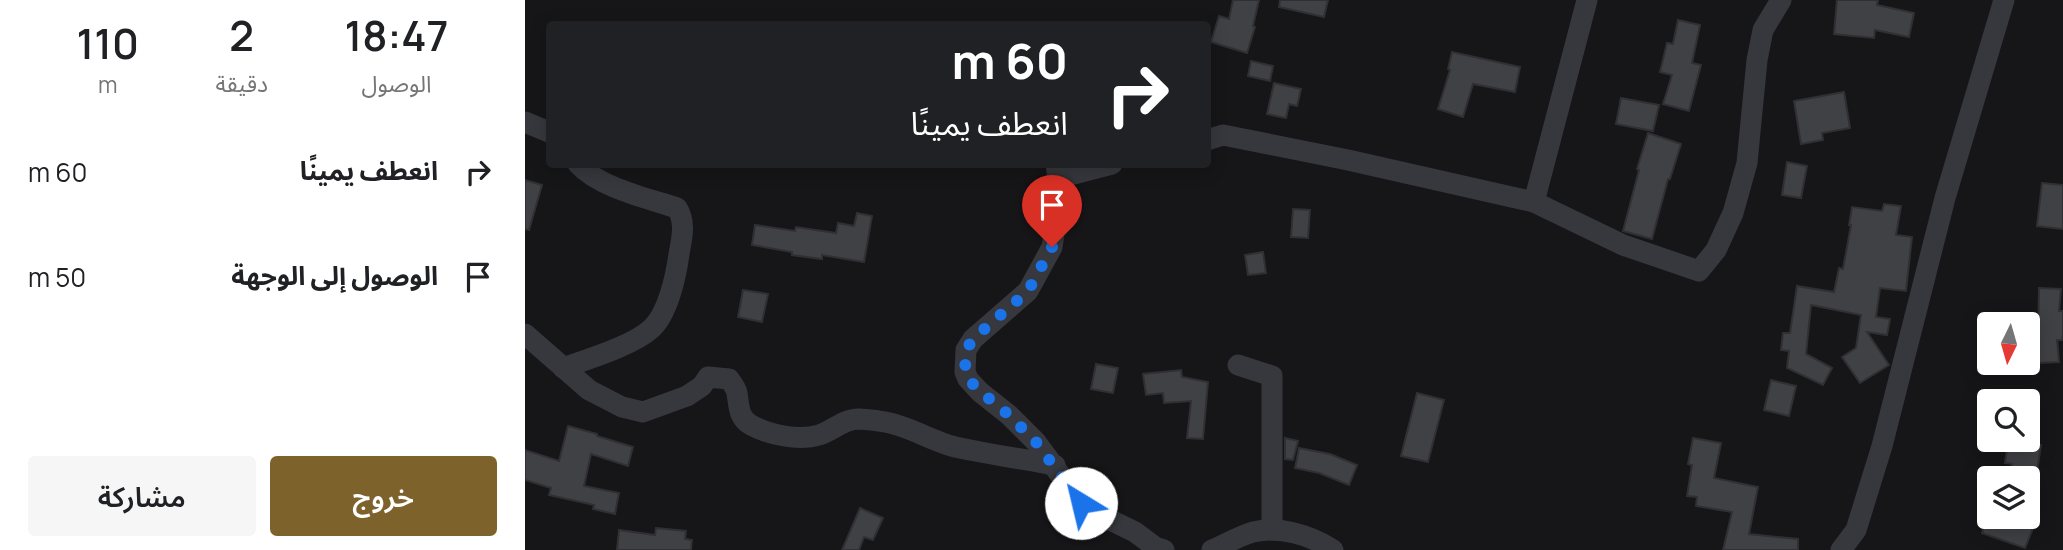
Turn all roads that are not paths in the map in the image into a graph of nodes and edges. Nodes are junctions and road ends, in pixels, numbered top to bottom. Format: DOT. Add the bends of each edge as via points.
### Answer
graph roads {
  1 [pos="1587,0"];
  2 [pos="1781,0"];
  3 [pos="2004,0"];
  4 [pos="525,122"];
  5 [pos="546,131"];
  6 [pos="1211,138"];
  7 [pos="581,168"];
  8 [pos="1084,168"];
  9 [pos="1057,172"];
  10 [pos="1534,202"];
  11 [pos="525,334"];
  12 [pos="1238,365"];
  13 [pos="563,369"];
  14 [pos="1055,466"];
  15 [pos="1272,530"];
  16 [pos="1159,549"];
  17 [pos="1212,550"];
  18 [pos="1333,550"];
  19 [pos="1841,550"];
  1 -- 10 [label="street"];
  2 -- 10 [label="street" via="1763,30 1748,163 1733,213 1716,250 1699,271 1623,245"];
  3 -- 19 [label="street" via="1945,198 1882,446 1856,530"];
  4 -- 5 [label="street"];
  6 -- 10 [label="street" via="1223,135"];
  7 -- 13 [label="street" via="617,188 677,208 683,233 670,293 652,329"];
  8 -- 9 [label="street"];
  9 -- 14 [label="street" via="1058,215 1048,256 1028,291 973,339 965,362 968,379 1036,442"];
  11 -- 13 [label="street"];
  12 -- 15 [label="street" via="1272,376"];
  13 -- 14 [label="street" via="589,390 643,412 687,396 708,377 719,377 729,379 747,423 785,436 820,435 854,419 879,421 955,447"];
  14 -- 16 [label="street" via="1081,503"];
  15 -- 17 [label="street" via="1253,532"];
  15 -- 18 [label="street" via="1298,533"];
}
